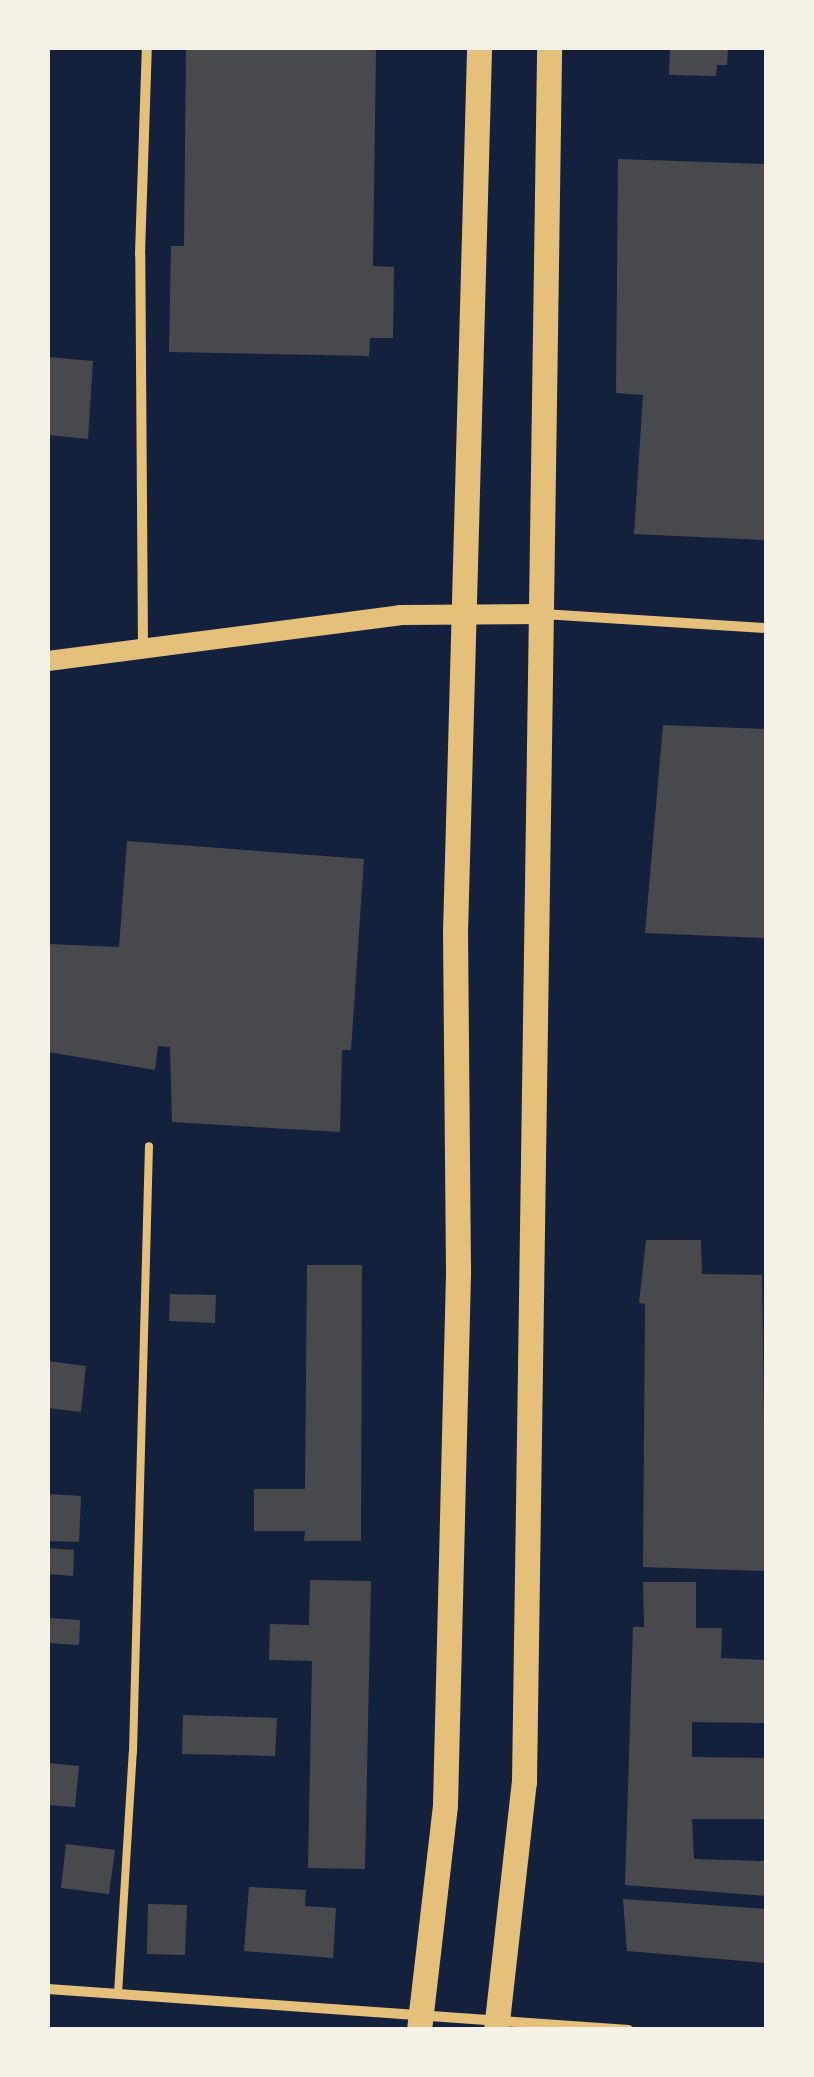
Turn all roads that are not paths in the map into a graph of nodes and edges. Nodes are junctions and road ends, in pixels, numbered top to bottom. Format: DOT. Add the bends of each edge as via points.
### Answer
graph roads {
  1 [pos="147,48"];
  2 [pos="478,48"];
  3 [pos="549,48"];
  4 [pos="467,614"];
  5 [pos="542,614"];
  6 [pos="766,628"];
  7 [pos="143,647"];
  8 [pos="48,661"];
  9 [pos="149,1146"];
  10 [pos="48,1989"];
  11 [pos="118,1994"];
  12 [pos="420,2022"];
  13 [pos="497,2025"];
  14 [pos="629,2030"];
  1 -- 7 [label="street" via="140,254"];
  2 -- 4 [label="main road"];
  3 -- 5 [label="main road"];
  4 -- 5 [label="main road"];
  4 -- 7 [label="main road" via="400,615"];
  4 -- 12 [label="main road" via="455,932 458,1273 445,1805"];
  5 -- 6 [label="street"];
  5 -- 13 [label="main road" via="524,1782"];
  7 -- 8 [label="main road"];
  9 -- 11 [label="lane" via="133,1752"];
  10 -- 11 [label="street"];
  11 -- 12 [label="street"];
  12 -- 13 [label="street"];
  13 -- 14 [label="street"];
}
